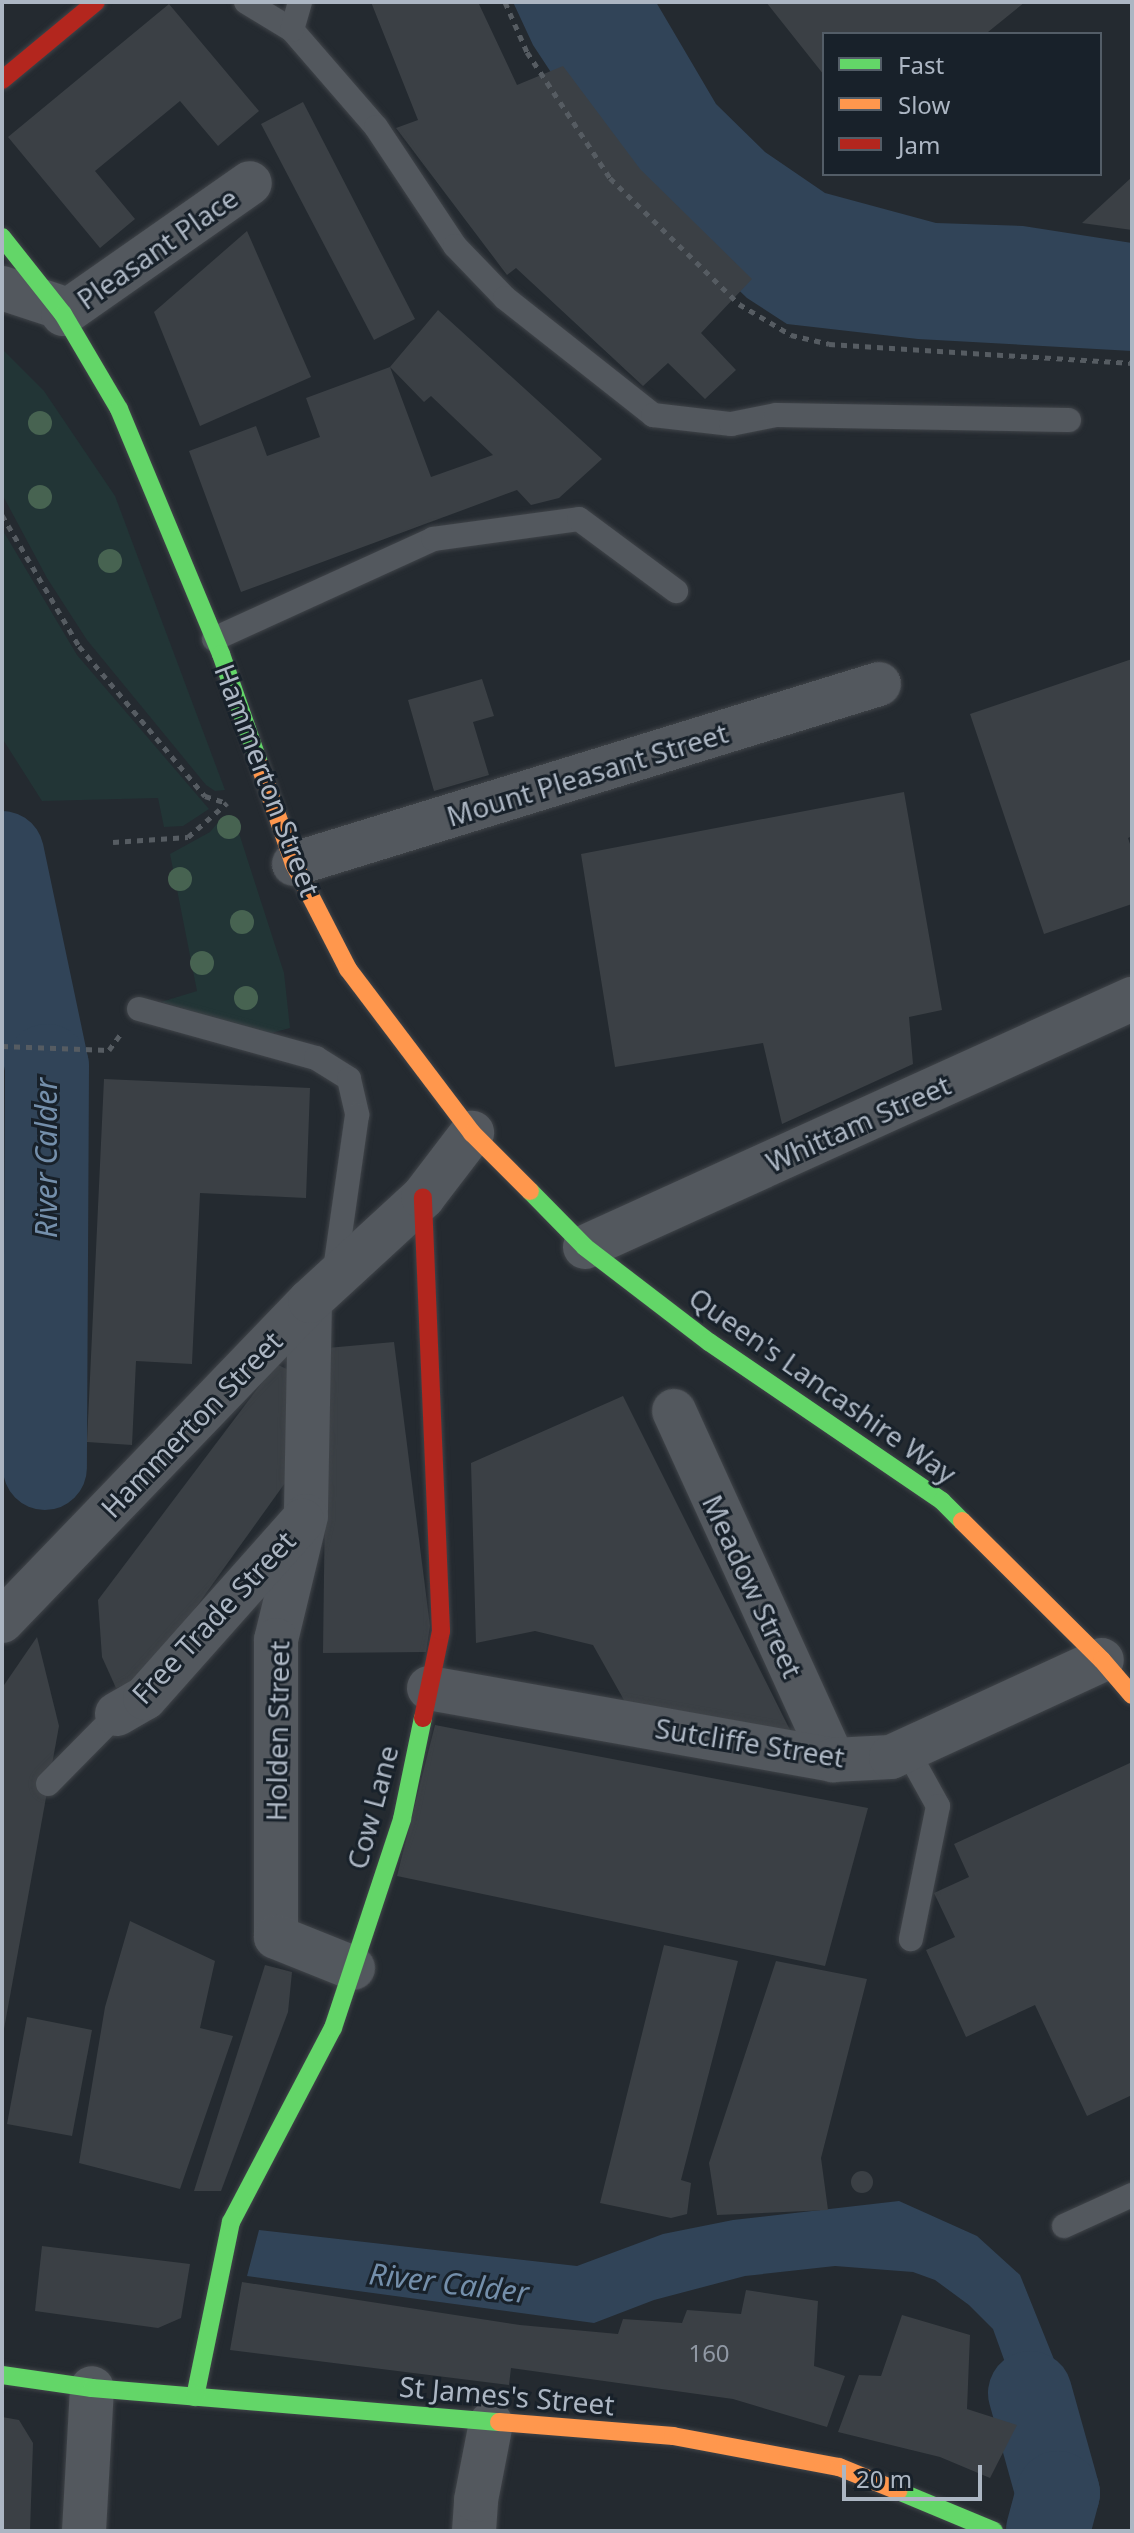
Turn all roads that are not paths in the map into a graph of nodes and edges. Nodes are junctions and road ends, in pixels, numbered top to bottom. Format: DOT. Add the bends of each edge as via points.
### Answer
graph roads {
  1 [pos="96,2"];
  2 [pos="246,2"];
  3 [pos="300,2"];
  4 [pos="292,30"];
  5 [pos="2,80"];
  6 [pos="250,183"];
  7 [pos="2,237"];
  8 [pos="2,288"];
  9 [pos="59,310"];
  10 [pos="1069,420"];
  11 [pos="676,591"];
  12 [pos="214,639"];
  13 [pos="879,684"];
  14 [pos="294,864"];
  15 [pos="1132,999"];
  16 [pos="139,1009"];
  17 [pos="472,1133"];
  18 [pos="423,1197"];
  19 [pos="585,1247"];
  20 [pos="322,1290"];
  21 [pos="674,1411"];
  22 [pos="306,1516"];
  23 [pos="7,1615"];
  24 [pos="1102,1660"];
  25 [pos="429,1688"];
  26 [pos="1132,1695"];
  27 [pos="117,1714"];
  28 [pos="907,1750"];
  29 [pos="833,1760"];
  30 [pos="48,1784"];
  31 [pos="911,1939"];
  32 [pos="353,1968"];
  33 [pos="1132,2195"];
  34 [pos="1064,2226"];
  35 [pos="2,2375"];
  36 [pos="92,2388"];
  37 [pos="195,2397"];
  38 [pos="491,2423"];
  39 [pos="84,2531"];
  40 [pos="474,2531"];
  41 [pos="993,2531"];
  1 -- 5 [label="street"];
  2 -- 4 [label="lane"];
  3 -- 4 [label="lane"];
  4 -- 10 [label="lane" via="376,127 455,246 505,298 653,415 731,424 776,415"];
  6 -- 9 [label="street, Pleasant Place"];
  7 -- 9 [label="street, Hammerton Street"];
  8 -- 9 [label="street"];
  9 -- 12 [label="street, Hammerton Street" via="119,409"];
  11 -- 12 [label="lane" via="579,519 433,539"];
  12 -- 14 [label="street, Hammerton Street"];
  13 -- 14 [label="street, Mount Pleasant Street"];
  14 -- 17 [label="street, Hammerton Street" via="348,969"];
  15 -- 19 [label="street, Whittam Street"];
  16 -- 20 [label="lane" via="316,1058 349,1079 357,1115"];
  17 -- 18 [label="street, Hammerton Street"];
  17 -- 19 [label="street, Queen's Lancashire Way"];
  18 -- 20 [label="street, Hammerton Street"];
  18 -- 25 [label="street, Cow Lane" via="441,1631"];
  19 -- 24 [label="street, Queen's Lancashire Way" via="709,1342 942,1501"];
  20 -- 22 [label="street, Holden Street"];
  20 -- 23 [label="street, Hammerton Street"];
  21 -- 29 [label="street, Meadow Street"];
  22 -- 27 [label="street, Free Trade Street" via="145,1698"];
  22 -- 32 [label="street, Holden Street" via="276,1640 276,1937"];
  24 -- 26 [label="street, Queen's Lancashire Way"];
  24 -- 28 [label="street, Sutcliffe Street"];
  25 -- 29 [label="street, Sutcliffe Street"];
  25 -- 32 [label="street, Cow Lane" via="402,1819"];
  27 -- 30 [label="lane"];
  28 -- 29 [label="street, Sutcliffe Street" via="891,1757"];
  28 -- 31 [label="lane" via="938,1806"];
  32 -- 37 [label="street, Cow Lane" via="333,2028 231,2222"];
  33 -- 34 [label="lane"];
  35 -- 36 [label="street, St James's Street"];
  36 -- 37 [label="street, St James's Street"];
  36 -- 39 [label="street"];
  37 -- 38 [label="street, St James's Street"];
  38 -- 40 [label="street"];
  38 -- 41 [label="street, St James's Street" via="673,2436 839,2467"];
}
